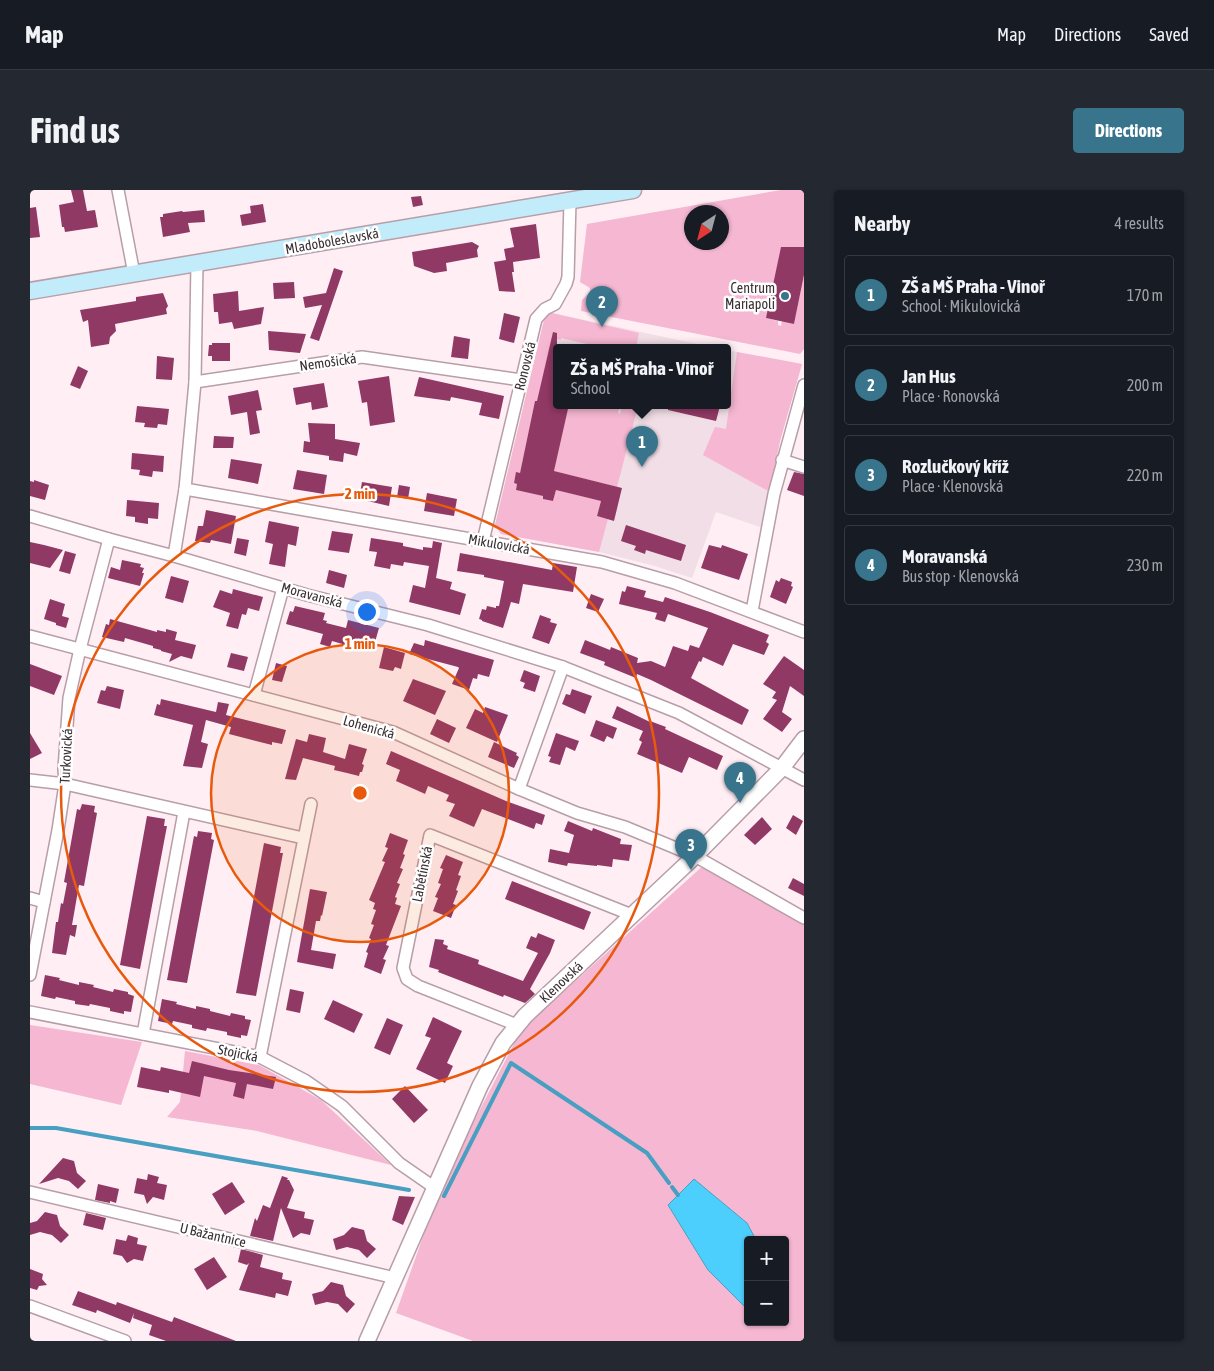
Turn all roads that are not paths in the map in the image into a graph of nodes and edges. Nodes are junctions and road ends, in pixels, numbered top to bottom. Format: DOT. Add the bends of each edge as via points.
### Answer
graph roads {
  1 [pos="118,190"];
  2 [pos="633,190"];
  3 [pos="570,201"];
  4 [pos="197,263"];
  5 [pos="134,274"];
  6 [pos="30,291"];
  7 [pos="521,380"];
  8 [pos="195,382"];
  9 [pos="804,384"];
  10 [pos="782,460"];
  11 [pos="804,467"];
  12 [pos="185,489"];
  13 [pos="30,516"];
  14 [pos="109,539"];
  15 [pos="483,541"];
  16 [pos="174,556"];
  17 [pos="283,588"];
  18 [pos="752,611"];
  19 [pos="804,632"];
  20 [pos="30,636"];
  21 [pos="80,649"];
  22 [pos="563,667"];
  23 [pos="254,695"];
  24 [pos="804,739"];
  25 [pos="782,768"];
  26 [pos="30,780"];
  27 [pos="804,780"];
  28 [pos="65,784"];
  29 [pos="518,789"];
  30 [pos="311,804"];
  31 [pos="184,812"];
  32 [pos="303,838"];
  33 [pos="695,856"];
  34 [pos="30,898"];
  35 [pos="44,902"];
  36 [pos="632,915"];
  37 [pos="804,918"];
  38 [pos="30,975"];
  39 [pos="30,1012"];
  40 [pos="517,1025"];
  41 [pos="143,1034"];
  42 [pos="260,1057"];
  43 [pos="435,1188"];
  44 [pos="30,1192"];
  45 [pos="395,1278"];
  46 [pos="30,1306"];
  47 [pos="125,1341"];
  48 [pos="366,1341"];
  1 -- 5 [label="street"];
  2 -- 3 [label="main road, Mladoboleslavská"];
  3 -- 4 [label="main road, Mladoboleslavská"];
  3 -- 7 [label="street, Ronovská" via="568,277 555,304 536,318"];
  4 -- 5 [label="main road, Mladoboleslavská"];
  4 -- 8 [label="street"];
  5 -- 6 [label="main road, Mladoboleslavská"];
  7 -- 8 [label="street, Nemošická" via="362,357"];
  7 -- 15 [label="street, Ronovská"];
  8 -- 12 [label="street"];
  9 -- 10 [label="street"];
  10 -- 11 [label="street"];
  10 -- 18 [label="street"];
  12 -- 15 [label="street, Mikulovická"];
  12 -- 16 [label="street"];
  13 -- 14 [label="street, Moravanská"];
  14 -- 16 [label="street, Moravanská"];
  14 -- 21 [label="street, Turkovická"];
  15 -- 18 [label="street, Mikulovická" via="602,562 675,583"];
  16 -- 17 [label="street, Moravanská"];
  17 -- 22 [label="street, Moravanská" via="428,625"];
  17 -- 23 [label="street"];
  18 -- 19 [label="street, Mikulovická"];
  20 -- 21 [label="street, Lohenická"];
  21 -- 23 [label="street, Lohenická"];
  21 -- 28 [label="street, Turkovická" via="69,698"];
  22 -- 25 [label="street, Moravanská" via="679,713"];
  22 -- 29 [label="street"];
  23 -- 29 [label="street, Lohenická" via="393,732"];
  24 -- 25 [label="street, Klenovská"];
  25 -- 27 [label="street, Moravanská"];
  25 -- 33 [label="street, Klenovská"];
  26 -- 28 [label="street"];
  28 -- 31 [label="street"];
  28 -- 35 [label="street, Turkovická"];
  29 -- 33 [label="street, Lohenická"];
  30 -- 32 [label="street"];
  31 -- 32 [label="street"];
  31 -- 41 [label="street"];
  32 -- 42 [label="street"];
  33 -- 36 [label="street, Klenovská"];
  33 -- 37 [label="street, Lohenická"];
  34 -- 35 [label="street"];
  35 -- 38 [label="street, Turkovická"];
  36 -- 40 [label="street, Klenovská"];
  36 -- 40 [label="street, Labětínská" via="430,835 403,968 407,979"];
  39 -- 41 [label="street, Stojická"];
  40 -- 43 [label="street, Klenovská" via="494,1059"];
  41 -- 42 [label="street, Stojická"];
  42 -- 43 [label="street, Stojická" via="306,1081 342,1106 399,1163"];
  43 -- 45 [label="street, Klenovská"];
  44 -- 45 [label="street, U Bažantnice"];
  45 -- 48 [label="street, Klenovská"];
  46 -- 47 [label="street"];
}
